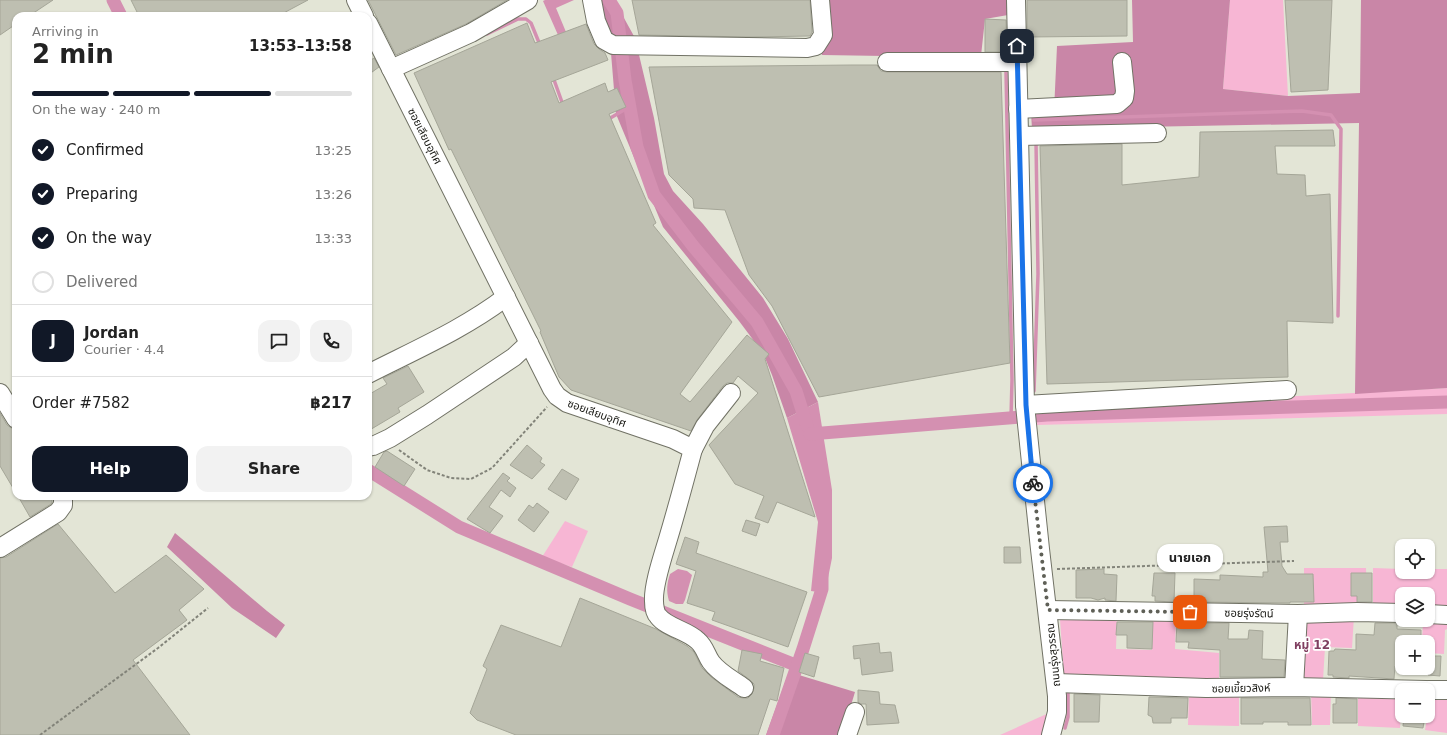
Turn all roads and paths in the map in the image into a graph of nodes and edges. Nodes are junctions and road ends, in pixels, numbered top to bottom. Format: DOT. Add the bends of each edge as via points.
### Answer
graph roads {
  1 [pos="356,0"];
  2 [pos="528,0"];
  3 [pos="592,0"];
  4 [pos="820,0"];
  5 [pos="1016,0"];
  6 [pos="362,12"];
  7 [pos="372,31"];
  8 [pos="887,62"];
  9 [pos="1017,62"];
  10 [pos="1122,62"];
  11 [pos="391,69"];
  12 [pos="1018,109"];
  13 [pos="1157,133"];
  14 [pos="1019,136"];
  15 [pos="506,297"];
  16 [pos="529,343"];
  17 [pos="372,372"];
  18 [pos="1287,390"];
  19 [pos="0,393"];
  20 [pos="731,393"];
  21 [pos="557,396"];
  22 [pos="12,412"];
  23 [pos="1026,412"];
  24 [pos="376,444"];
  25 [pos="693,449"];
  26 [pos="63,500"];
  27 [pos="0,548"];
  28 [pos="1294,560"];
  29 [pos="1042,570"];
  30 [pos="208,608"];
  31 [pos="1048,610"];
  32 [pos="1395,613"];
  33 [pos="1298,614"];
  34 [pos="1435,614"];
  35 [pos="1447,615"];
  36 [pos="1056,683"];
  37 [pos="1294,687"];
  38 [pos="744,688"];
  39 [pos="1395,689"];
  40 [pos="1435,690"];
  41 [pos="1447,690"];
  42 [pos="855,712"];
  43 [pos="40,735"];
  44 [pos="847,735"];
  45 [pos="1051,735"];
  1 -- 6 [label="street"];
  2 -- 11 [label="street" via="471,33"];
  3 -- 4 [label="street" via="596,21 604,40 613,45 807,48 816,46 823,35"];
  5 -- 9 [label="street, ถนนรุ่งสุวรรณ"];
  7 -- 11 [label="street, ซอยเลียบอุทิศ"];
  8 -- 9 [label="street"];
  9 -- 12 [label="street, ถนนรุ่งสุวรรณ"];
  10 -- 12 [label="street" via="1125,91 1124,98 1117,104"];
  11 -- 15 [label="street, ซอยเลียบอุทิศ"];
  12 -- 14 [label="street, ถนนรุ่งสุวรรณ"];
  13 -- 14 [label="street"];
  14 -- 23 [label="street, ถนนรุ่งสุวรรณ"];
  15 -- 16 [label="street, ซอยเลียบอุทิศ"];
  15 -- 17 [label="street" via="463,325"];
  16 -- 21 [label="street, ซอยเลียบอุทิศ"];
  16 -- 24 [label="street" via="514,357 427,415"];
  18 -- 23 [label="street"];
  19 -- 22 [label="street"];
  20 -- 25 [label="street" via="705,426"];
  21 -- 24 [label="path" via="492,468 471,479 451,478 427,470"];
  21 -- 25 [label="street, ซอยเลียบอุทิศ" via="567,403 673,439"];
  23 -- 29 [label="street, ถนนรุ่งสุวรรณ"];
  25 -- 38 [label="street" via="663,554 655,588 655,608 663,621 691,635 705,649 707,656 719,671"];
  26 -- 27 [label="street" via="64,505 58,512"];
  28 -- 29 [label="path"];
  29 -- 31 [label="street, ถนนรุ่งสุวรรณ"];
  30 -- 43 [label="path"];
  31 -- 33 [label="street, ซอยรุ่งรัตน์"];
  31 -- 36 [label="street, ถนนรุ่งสุวรรณ"];
  32 -- 33 [label="street, ซอยรุ่งรัตน์"];
  33 -- 37 [label="street"];
  34 -- 35 [label="street"];
  36 -- 37 [label="street, ซอยเขี้ยวสิงห์" via="1206,688"];
  36 -- 45 [label="street, ถนนรุ่งสุวรรณ" via="1057,712"];
  37 -- 39 [label="street, ซอยเขี้ยวสิงห์"];
  40 -- 41 [label="street, ซอยเขี้ยวสิงห์"];
  42 -- 44 [label="street"];
}
